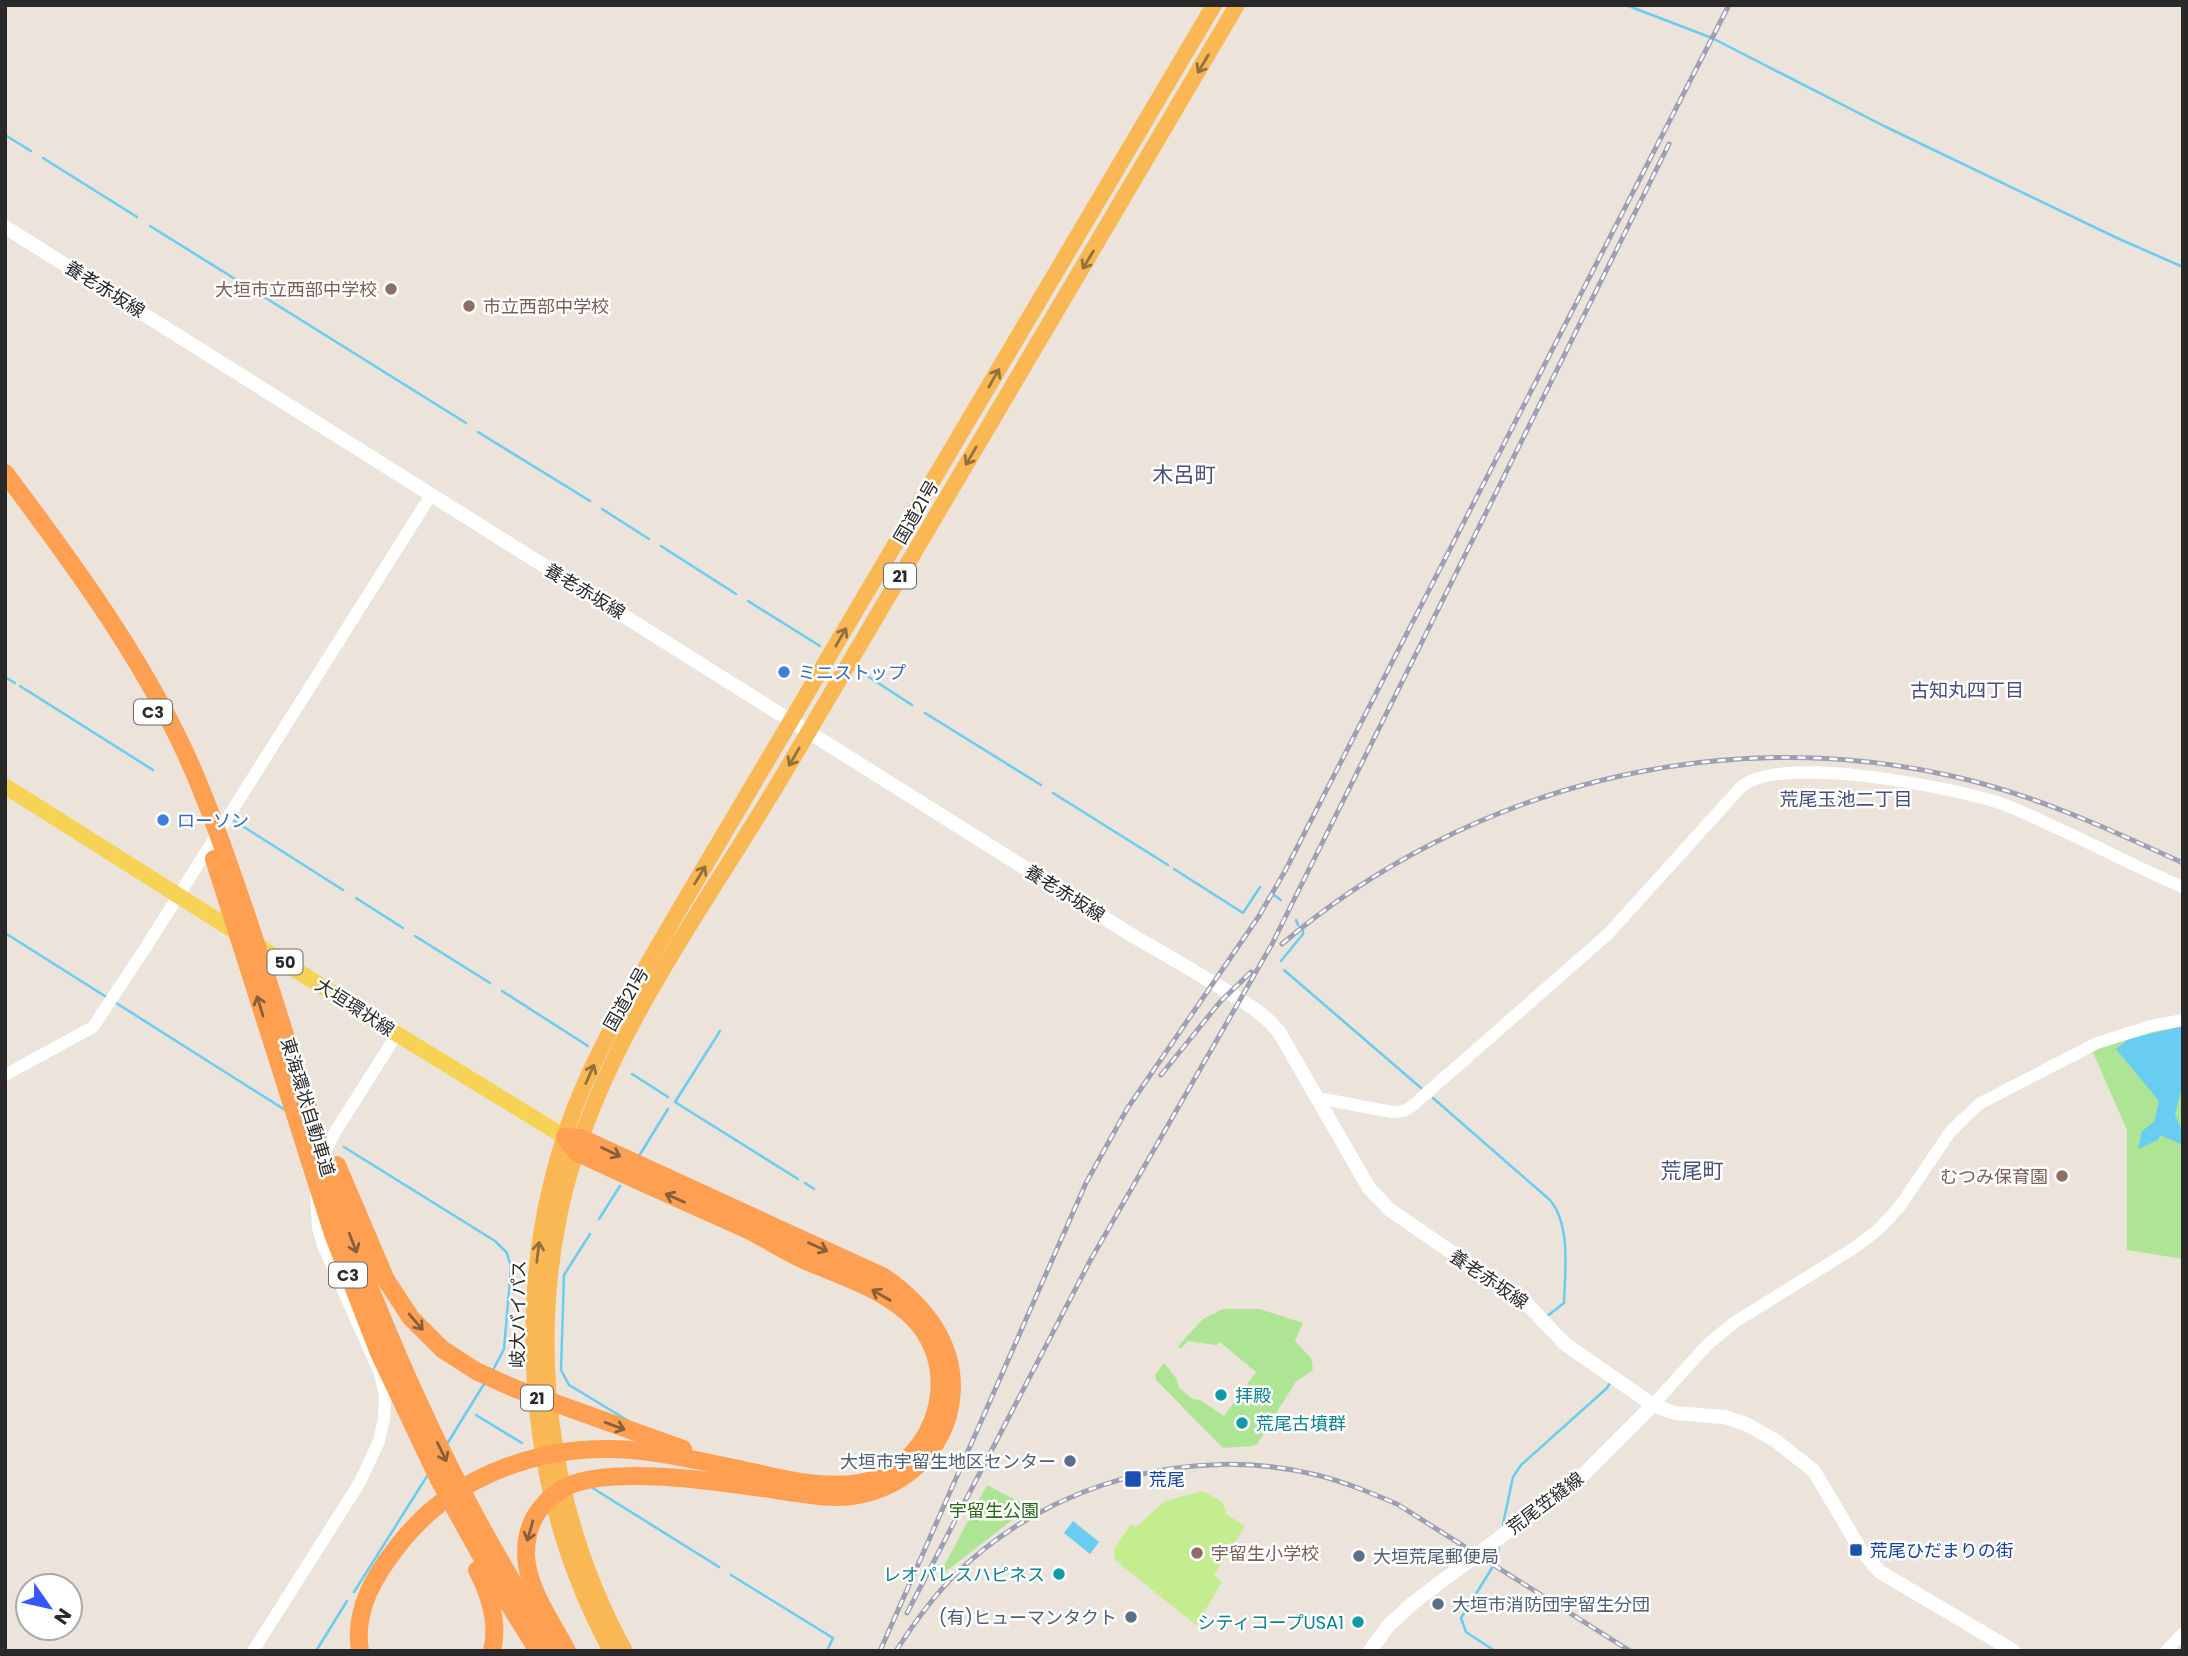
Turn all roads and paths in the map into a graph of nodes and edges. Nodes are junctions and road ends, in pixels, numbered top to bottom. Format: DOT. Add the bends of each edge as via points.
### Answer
graph roads {
  1 [pos="1214,5"];
  2 [pos="1237,5"];
  3 [pos="5,227"];
  4 [pos="5,473"];
  5 [pos="431,495"];
  6 [pos="68,561"];
  7 [pos="792,721"];
  8 [pos="808,732"];
  9 [pos="5,786"];
  10 [pos="2183,887"];
  11 [pos="179,895"];
  12 [pos="265,968"];
  13 [pos="2183,1020"];
  14 [pos="397,1034"];
  15 [pos="5,1076"];
  16 [pos="1318,1098"];
  17 [pos="574,1142"];
  18 [pos="379,1353"];
  19 [pos="1653,1405"];
  20 [pos="676,1462"];
  21 [pos="2183,1633"];
  22 [pos="253,1651"];
  23 [pos="360,1651"];
  24 [pos="372,1651"];
  25 [pos="492,1651"];
  26 [pos="538,1651"];
  27 [pos="556,1651"];
  28 [pos="567,1651"];
  29 [pos="611,1651"];
  30 [pos="625,1651"];
  31 [pos="1370,1651"];
  32 [pos="2014,1651"];
  33 [pos="2166,1651"];
  7 -- 1 [label="highway, 国道21号 / 21, one-way"];
  2 -- 8 [label="highway, 国道21号 / 21, one-way"];
  3 -- 5 [label="main road, 養老赤坂線"];
  4 -- 6 [label="highway, 東海環状自動車道 / C3"];
  5 -- 7 [label="main road, 養老赤坂線"];
  5 -- 11 [label="street"];
  6 -- 12 [label="highway, 東海環状自動車道 / C3" via="134,656 186,754"];
  18 -- 6 [label="highway, 東海環状自動車道 / C3, one-way" via="333,1234 201,822 153,711"];
  7 -- 8 [label="main road, 養老赤坂線"];
  17 -- 7 [label="highway, 国道21号 / 21, one-way" via="575,1109 618,1018"];
  8 -- 16 [label="main road, 養老赤坂線" via="1255,1009 1279,1032"];
  8 -- 17 [label="highway, 国道21号 / 21, one-way" via="632,1024"];
  9 -- 11 [label="main road, 大垣環状線 / 50"];
  10 -- 16 [label="street" via="1998,802 1866,777 1829,773 1760,776 1741,787 1608,934 1412,1106 1391,1112"];
  11 -- 14 [label="main road, 大垣環状線 / 50"];
  11 -- 15 [label="street" via="89,1031"];
  12 -- 20 [label="highway, one-way" via="373,1255 411,1318 442,1349 476,1371 568,1409"];
  12 -- 27 [label="highway, 東海環状自動車道 / C3, one-way" via="346,1227 422,1411 484,1532"];
  13 -- 19 [label="street" via="2097,1043 1979,1104 1950,1132 1879,1229 1735,1322"];
  14 -- 17 [label="main road, 大垣環状線 / 50"];
  14 -- 22 [label="street" via="321,1160 316,1210 323,1245 380,1373 385,1396 379,1441 360,1482"];
  16 -- 19 [label="main road, 養老赤坂線" via="1378,1199 1527,1304 1564,1344"];
  17 -- 20 [label="highway" via="801,1259 877,1292 903,1309 926,1335 938,1365 939,1398 930,1428 912,1455 872,1480 792,1486"];
  29 -- 17 [label="highway, 岐大バイパス / 21, one-way" via="563,1538 545,1460 536,1381 534,1289 539,1246 547,1199"];
  17 -- 30 [label="highway, 岐大バイパス / 21" via="553,1250 547,1378 562,1491 574,1534"];
  18 -- 25 [label="highway" via="424,1465 482,1579 494,1617"];
  18 -- 26 [label="highway, 東海環状自動車道 / C3" via="439,1480"];
  19 -- 31 [label="main road, 荒尾笠縫線" via="1584,1474 1413,1603"];
  19 -- 32 [label="main road, 養老赤坂線" via="1675,1413 1724,1417 1776,1441 1814,1471 1860,1549 1880,1572"];
  20 -- 23 [label="highway" via="635,1450 572,1450 505,1466 465,1487 419,1523 380,1571 362,1608"];
  20 -- 24 [label="highway" via="571,1460 518,1472 471,1495 426,1530 388,1578 371,1615"];
  20 -- 28 [label="highway, one-way" via="583,1481 558,1492 537,1513 528,1537 527,1565"];
  21 -- 33 [label="street"];
}
